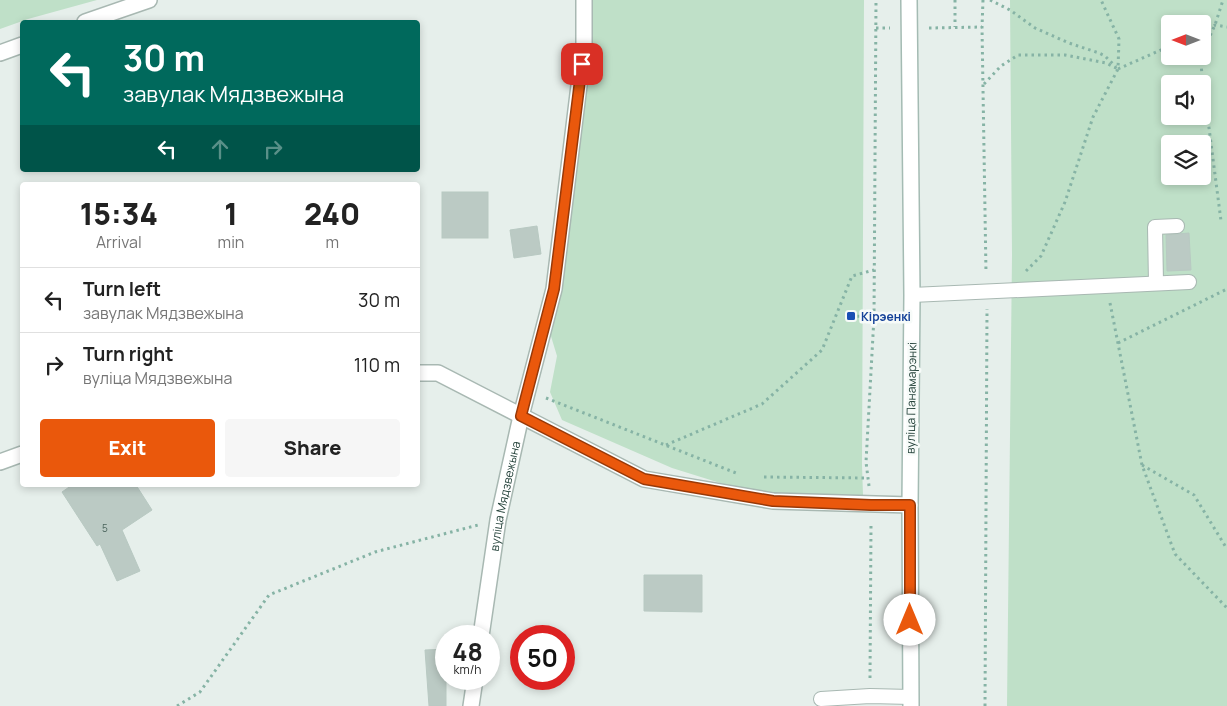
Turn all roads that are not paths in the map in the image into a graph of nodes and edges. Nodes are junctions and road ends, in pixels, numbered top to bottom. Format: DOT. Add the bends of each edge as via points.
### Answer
graph roads {
  1 [pos="149,0"];
  2 [pos="584,0"];
  3 [pos="909,0"];
  4 [pos="91,20"];
  5 [pos="20,46"];
  6 [pos="0,53"];
  7 [pos="1177,226"];
  8 [pos="1189,282"];
  9 [pos="1156,283"];
  10 [pos="912,295"];
  11 [pos="420,372"];
  12 [pos="521,416"];
  13 [pos="20,455"];
  14 [pos="0,462"];
  15 [pos="910,505"];
  16 [pos="483,625"];
  17 [pos="473,690"];
  18 [pos="821,699"];
  19 [pos="911,701"];
  20 [pos="471,706"];
  1 -- 4 [label="street"];
  2 -- 12 [label="street, вуліца Мядзвежына" via="584,45 554,289"];
  3 -- 10 [label="street, вуліца Панамарэнкі"];
  5 -- 6 [label="street"];
  7 -- 9 [label="lane" via="1155,227"];
  8 -- 9 [label="lane"];
  9 -- 10 [label="lane"];
  10 -- 15 [label="street, вуліца Панамарэнкі"];
  11 -- 12 [label="street" via="438,373"];
  12 -- 15 [label="street" via="644,479 773,501"];
  12 -- 16 [label="street, вуліца Мядзвежына" via="498,520"];
  13 -- 14 [label="street"];
  15 -- 19 [label="street, вуліца Панамарэнкі"];
  17 -- 20 [label="street"];
  18 -- 19 [label="lane" via="870,696"];
}
